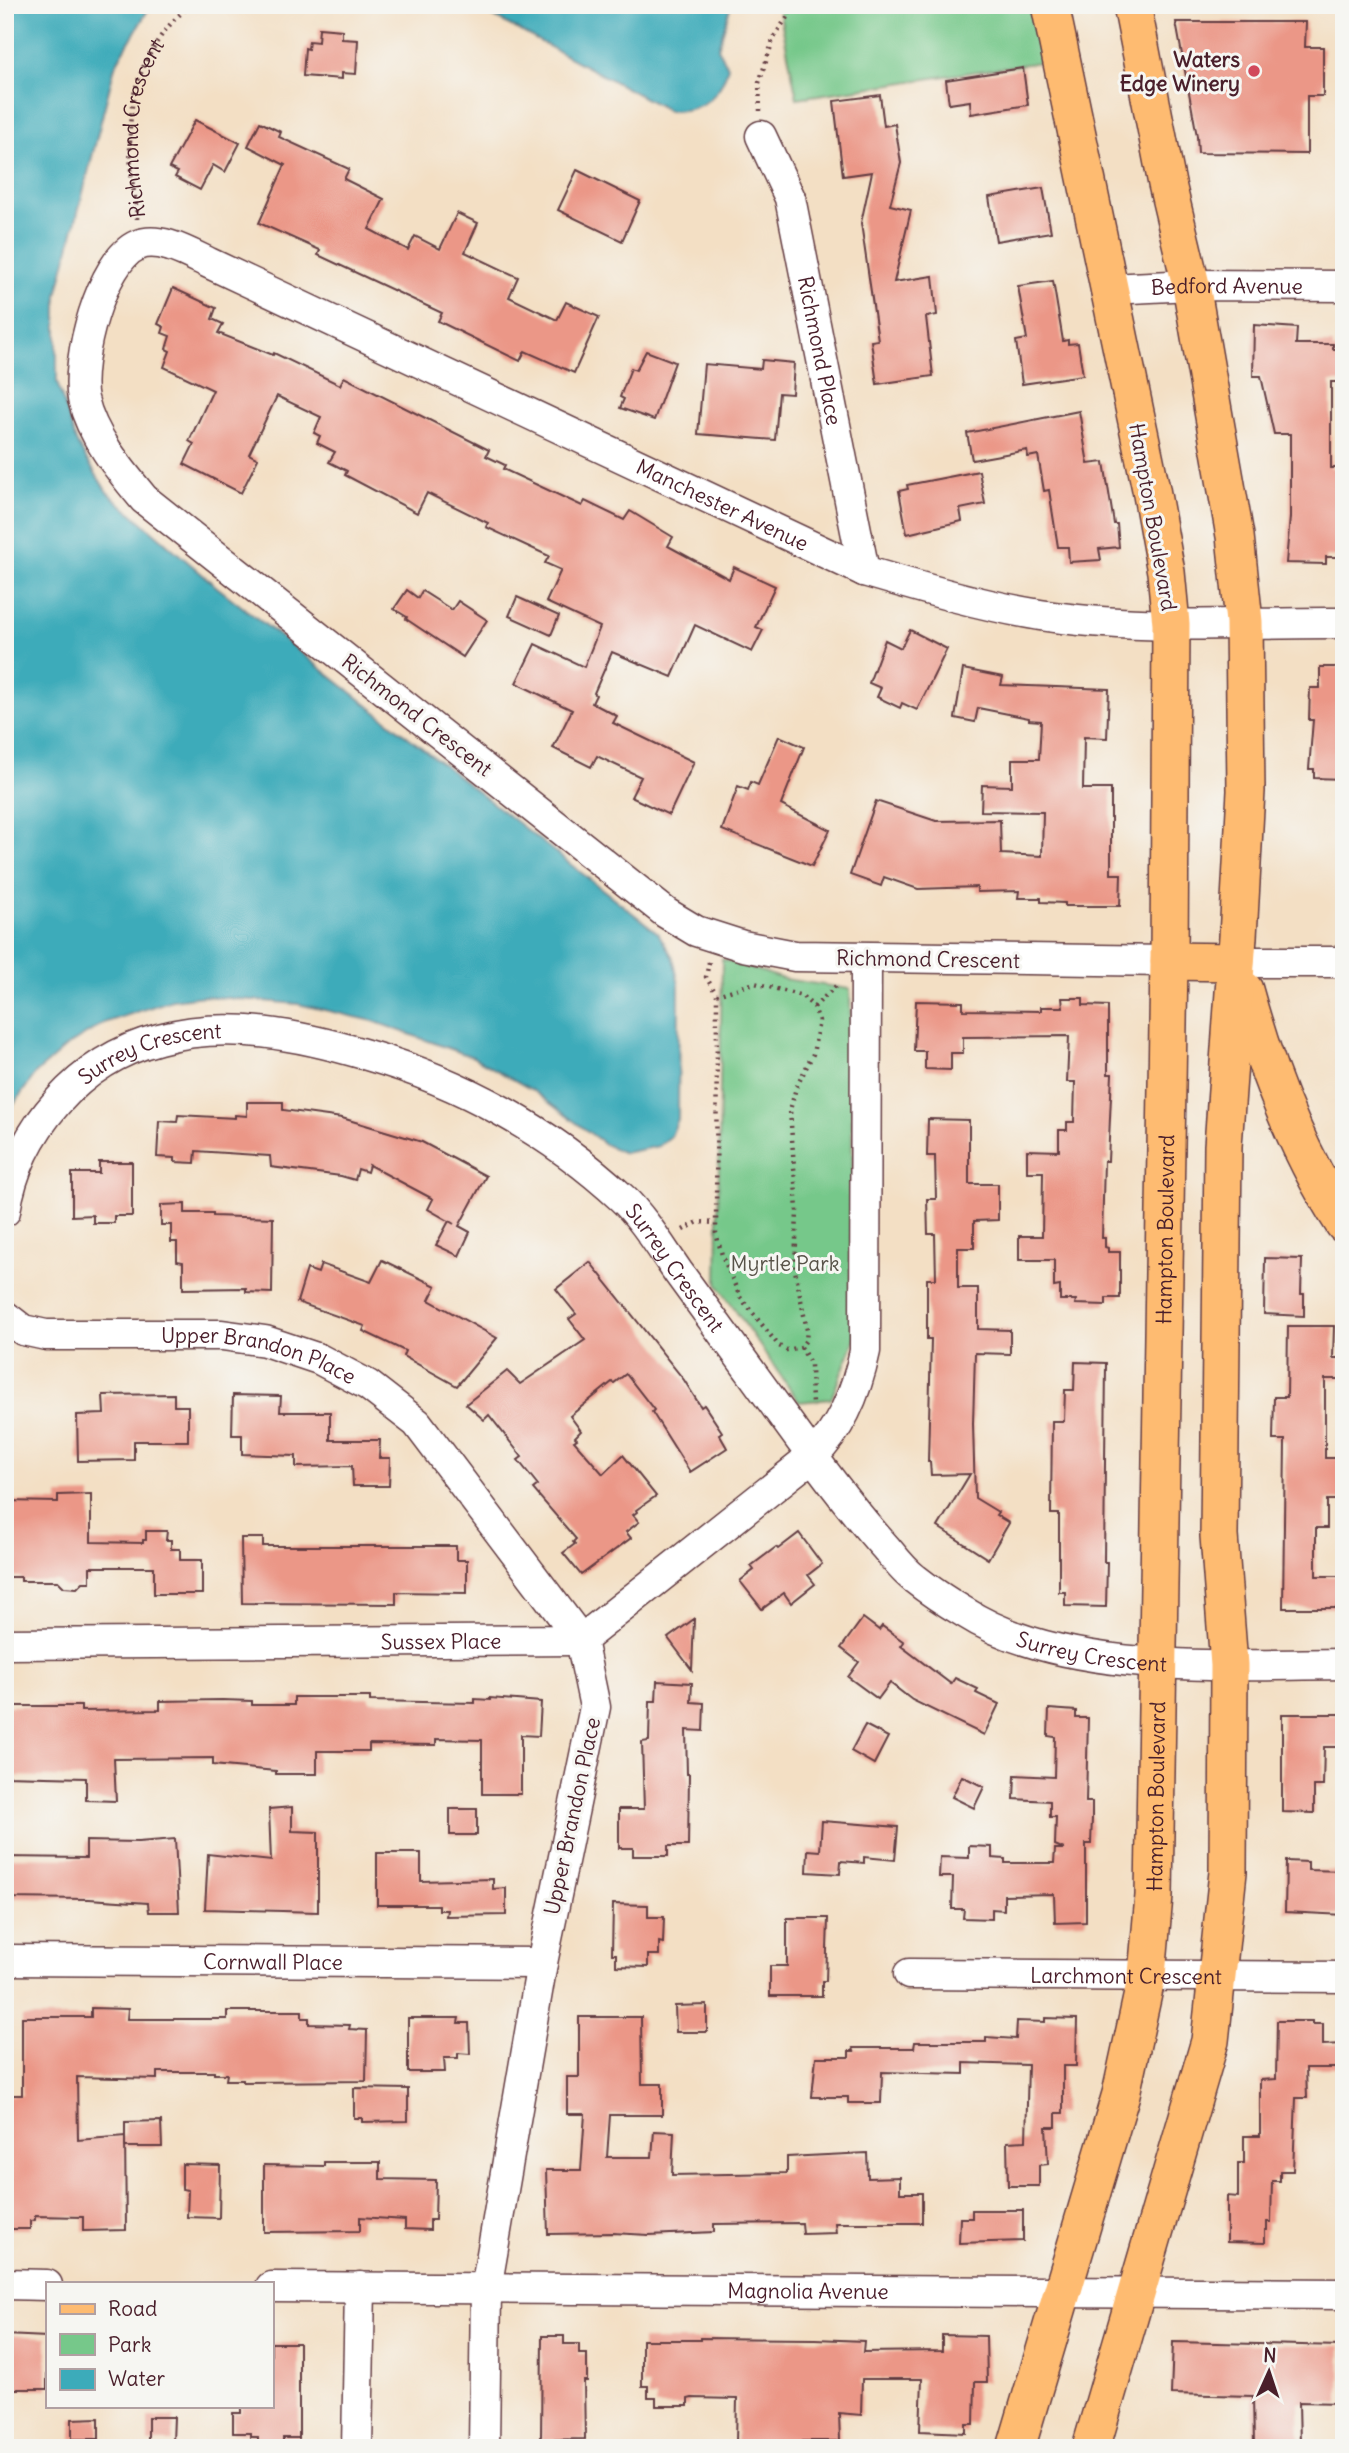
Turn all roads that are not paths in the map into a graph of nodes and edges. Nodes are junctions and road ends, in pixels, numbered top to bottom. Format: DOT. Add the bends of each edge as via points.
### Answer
graph roads {
  1 [pos="1050,5"];
  2 [pos="1132,5"];
  3 [pos="761,136"];
  4 [pos="139,244"];
  5 [pos="1191,285"];
  6 [pos="1344,286"];
  7 [pos="1110,289"];
  8 [pos="864,571"];
  9 [pos="1244,622"];
  10 [pos="1344,623"];
  11 [pos="1171,624"];
  12 [pos="866,958"];
  13 [pos="1169,961"];
  14 [pos="1236,962"];
  15 [pos="1344,962"];
  16 [pos="1225,1128"];
  17 [pos="1294,1129"];
  18 [pos="5,1211"];
  19 [pos="1344,1224"];
  20 [pos="5,1316"];
  21 [pos="813,1456"];
  22 [pos="581,1640"];
  23 [pos="5,1644"];
  24 [pos="1159,1662"];
  25 [pos="1344,1664"];
  26 [pos="1229,1665"];
  27 [pos="5,1960"];
  28 [pos="542,1963"];
  29 [pos="909,1974"];
  30 [pos="1147,1975"];
  31 [pos="1218,1976"];
  32 [pos="1344,1977"];
  33 [pos="5,2284"];
  34 [pos="46,2285"];
  35 [pos="273,2287"];
  36 [pos="360,2287"];
  37 [pos="486,2289"];
  38 [pos="1063,2290"];
  39 [pos="1137,2291"];
  40 [pos="1344,2294"];
  41 [pos="357,2448"];
  42 [pos="484,2448"];
  43 [pos="1016,2448"];
  44 [pos="1091,2448"];
  1 -- 7 [label="main road, Hampton Boulevard"];
  2 -- 5 [label="main road"];
  3 -- 8 [label="street, Richmond Place" via="790,198"];
  4 -- 8 [label="street, Manchester Avenue" via="164,245 191,254"];
  4 -- 12 [label="street, Richmond Crescent" via="123,254 101,294 82,360 83,398 92,425 144,499 666,913 696,931 743,946 795,956"];
  5 -- 6 [label="street, Bedford Avenue"];
  5 -- 7 [label="street, Bedford Avenue"];
  5 -- 9 [label="main road" via="1235,536"];
  7 -- 11 [label="main road, Hampton Boulevard" via="1151,489"];
  8 -- 11 [label="street, Manchester Avenue" via="956,598 1041,615"];
  9 -- 10 [label="street, Manchester Avenue"];
  9 -- 11 [label="street, Manchester Avenue"];
  9 -- 14 [label="main road" via="1246,791"];
  11 -- 13 [label="main road, Hampton Boulevard"];
  12 -- 13 [label="street, Richmond Crescent"];
  12 -- 21 [label="street" via="865,1351 844,1414"];
  13 -- 14 [label="main road, Richmond Crescent"];
  13 -- 24 [label="main road, Hampton Boulevard"];
  14 -- 15 [label="street"];
  14 -- 16 [label="main road"];
  14 -- 17 [label="main road" via="1257,1040"];
  16 -- 17 [label="main road" via="1255,1115"];
  16 -- 26 [label="main road" via="1219,1536"];
  17 -- 19 [label="main road"];
  18 -- 21 [label="street, Surrey Crescent" via="10,1181 26,1148 63,1094 100,1064 145,1042 186,1031 227,1030 340,1047 406,1066 464,1089 518,1120 625,1200"];
  20 -- 22 [label="street, Upper Brandon Place" via="23,1329 46,1335 222,1335 265,1341 319,1359 368,1385 417,1423"];
  21 -- 22 [label="street"];
  21 -- 24 [label="street, Surrey Crescent" via="864,1524 912,1577 967,1615 1013,1637 1061,1650"];
  22 -- 23 [label="street, Sussex Place"];
  22 -- 28 [label="street, Upper Brandon Place" via="595,1707"];
  24 -- 26 [label="street, Surrey Crescent"];
  24 -- 30 [label="main road, Hampton Boulevard" via="1154,1896"];
  25 -- 26 [label="street, Surrey Crescent"];
  26 -- 31 [label="main road" via="1228,1872"];
  27 -- 28 [label="street, Cornwall Place"];
  28 -- 37 [label="street, Upper Brandon Place"];
  29 -- 30 [label="street, Larchmont Crescent"];
  30 -- 31 [label="street, Larchmont Crescent"];
  30 -- 38 [label="main road, Hampton Boulevard" via="1121,2094"];
  31 -- 32 [label="street, Larchmont Crescent"];
  31 -- 39 [label="main road" via="1210,2041"];
  33 -- 34 [label="street"];
  35 -- 36 [label="street, Magnolia Avenue"];
  36 -- 37 [label="street, Magnolia Avenue"];
  36 -- 41 [label="street"];
  37 -- 38 [label="street, Magnolia Avenue"];
  37 -- 42 [label="street, Upper Brandon Place"];
  38 -- 39 [label="street, Magnolia Avenue"];
  38 -- 43 [label="main road, Hampton Boulevard"];
  39 -- 40 [label="street, Magnolia Avenue"];
  39 -- 44 [label="main road"];
}
